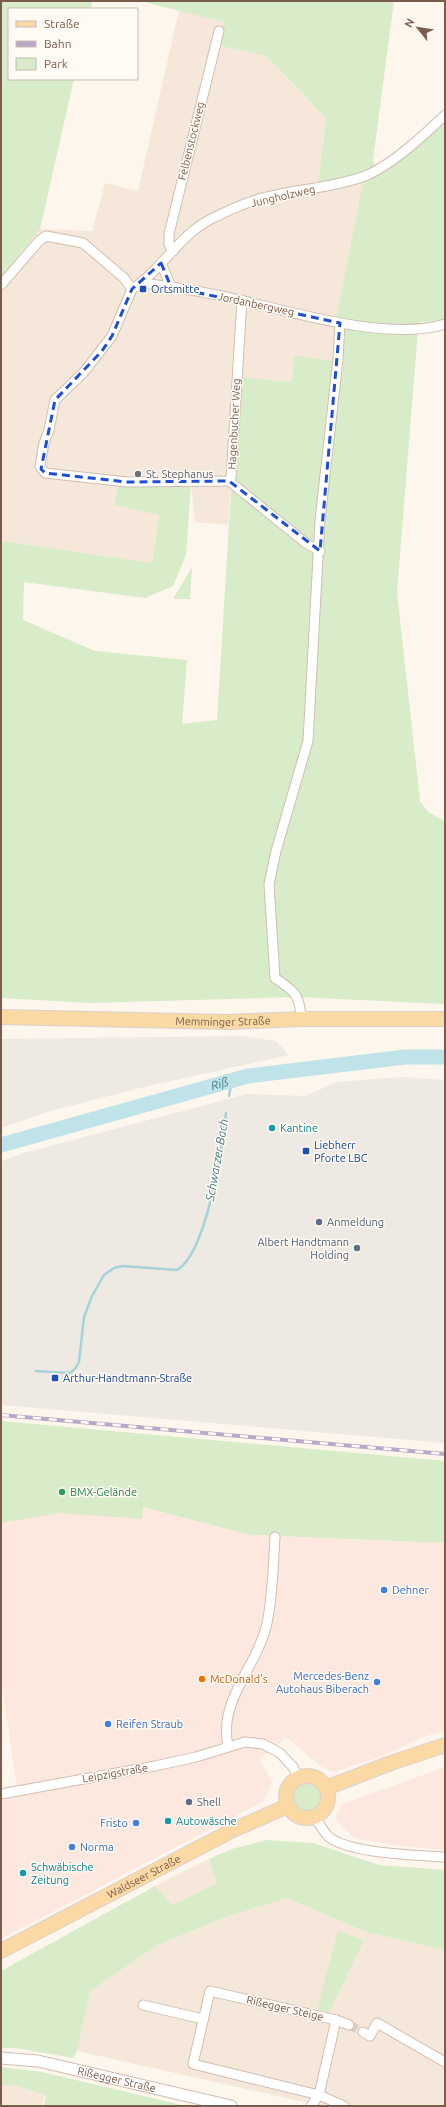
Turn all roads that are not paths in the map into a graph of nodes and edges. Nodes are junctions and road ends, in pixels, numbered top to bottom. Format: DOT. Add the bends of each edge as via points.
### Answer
graph roads {
  1 [pos="218,31"];
  2 [pos="445,115"];
  3 [pos="173,251"];
  4 [pos="161,263"];
  5 [pos="142,283"];
  6 [pos="1,285"];
  7 [pos="172,287"];
  8 [pos="132,289"];
  9 [pos="242,300"];
  10 [pos="340,323"];
  11 [pos="445,324"];
  12 [pos="229,481"];
  13 [pos="320,551"];
  14 [pos="1,1017"];
  15 [pos="301,1019"];
  16 [pos="445,1019"];
  17 [pos="275,1537"];
  18 [pos="445,1745"];
  19 [pos="228,1746"];
  20 [pos="299,1778"];
  21 [pos="326,1788"];
  22 [pos="1,1794"];
  23 [pos="288,1806"];
  24 [pos="315,1816"];
  25 [pos="445,1857"];
  26 [pos="1,1951"];
  27 [pos="143,2005"];
  28 [pos="204,2019"];
  29 [pos="336,2020"];
  30 [pos="349,2024"];
  31 [pos="363,2032"];
  32 [pos="1,2058"];
  33 [pos="445,2062"];
  34 [pos="319,2094"];
  35 [pos="231,2106"];
  36 [pos="311,2106"];
  37 [pos="344,2106"];
  1 -- 3 [label="street, Felbenstockweg" via="169,234 169,244"];
  2 -- 3 [label="street, Jungholzweg" via="391,160 366,175 338,184 255,200 209,220"];
  3 -- 4 [label="street, Jungholzweg"];
  4 -- 5 [label="street, Jungholzweg"];
  4 -- 7 [label="street"];
  5 -- 7 [label="street, Jordanbergweg"];
  5 -- 8 [label="street, Jungholzweg"];
  6 -- 8 [label="street" via="46,236 83,243 124,278"];
  7 -- 9 [label="street, Jordanbergweg"];
  8 -- 12 [label="street, Hagenbucher Weg" via="112,336 84,372 55,400 44,444 41,469 45,473 127,482"];
  9 -- 10 [label="street, Jordanbergweg"];
  9 -- 12 [label="street, Hagenbucher Weg"];
  10 -- 11 [label="street, Jordanbergweg" via="421,329"];
  10 -- 13 [label="street" via="320,520"];
  12 -- 13 [label="street" via="307,544"];
  13 -- 15 [label="street" via="308,741 269,884 275,978 293,991 299,999"];
  14 -- 15 [label="main road, Memminger Straße" via="228,1022"];
  15 -- 16 [label="main road, Memminger Straße"];
  17 -- 19 [label="street" via="267,1623 228,1711 225,1734"];
  18 -- 21 [label="main road"];
  19 -- 20 [label="street, Leipzigstraße" via="245,1742 271,1747 286,1758"];
  19 -- 22 [label="street, Leipzigstraße" via="196,1757 155,1766"];
  20 -- 21 [label="main road" via="314,1777"];
  20 -- 23 [label="main road" via="286,1792"];
  21 -- 24 [label="main road" via="326,1805 323,1811"];
  23 -- 24 [label="main road" via="297,1816"];
  23 -- 26 [label="main road, Waldseer Straße" via="233,1830"];
  24 -- 25 [label="street" via="330,1837 346,1845"];
  27 -- 28 [label="street"];
  28 -- 29 [label="street, Rißegger Steige" via="210,1991"];
  28 -- 34 [label="street, Rißegger Steige" via="193,2064"];
  29 -- 30 [label="street"];
  29 -- 34 [label="street, Rißegger Steige"];
  31 -- 33 [label="street" via="370,2036 377,2023"];
  32 -- 35 [label="street, Rißegger Straße" via="38,2061"];
  34 -- 36 [label="street, Rißegger Steige"];
  34 -- 37 [label="street, Rißegger Steige"];
}
